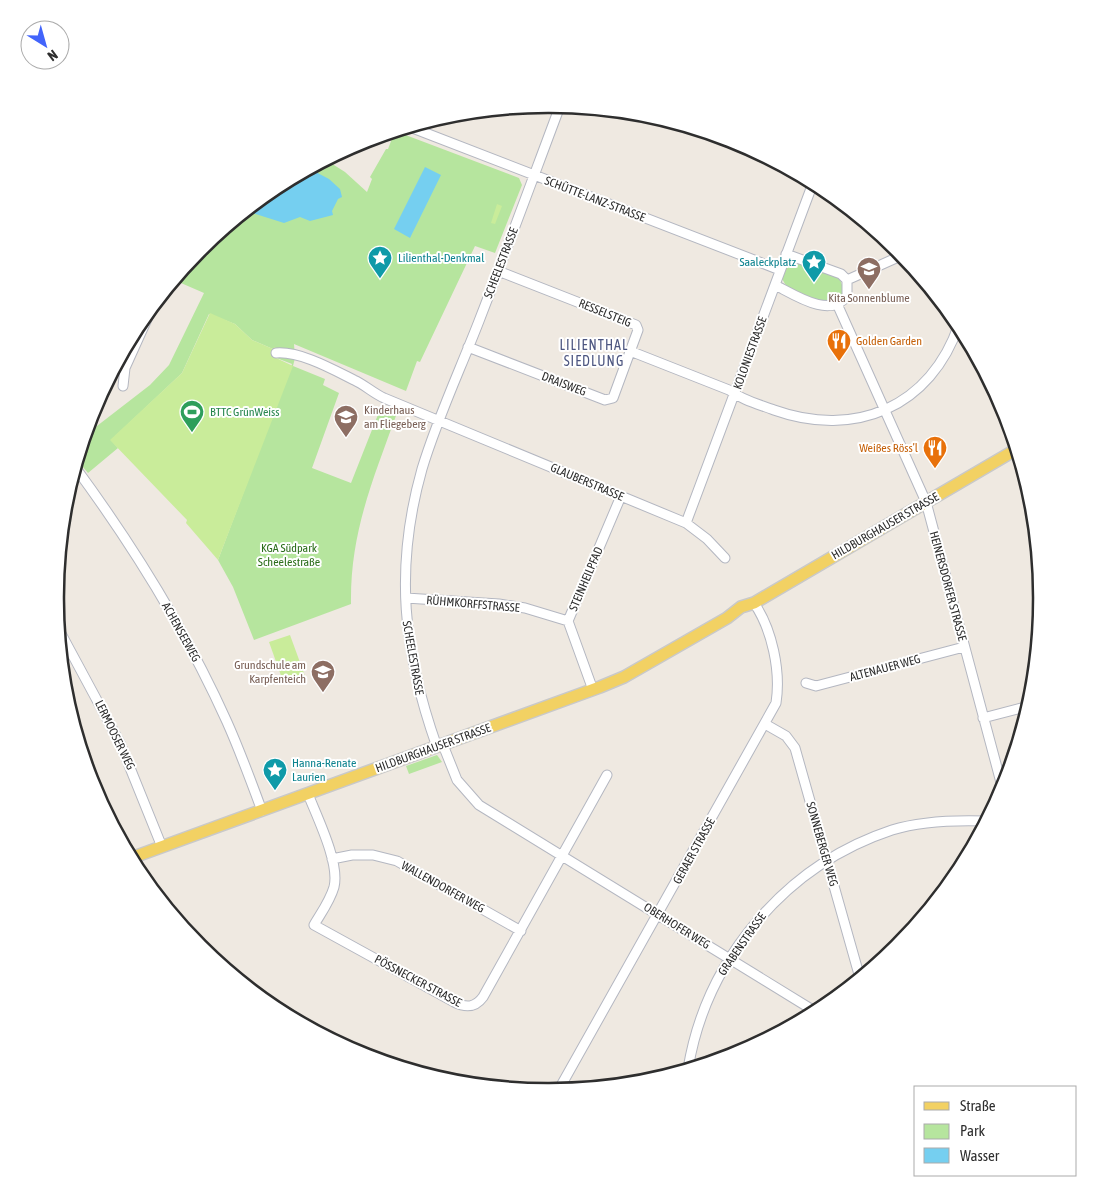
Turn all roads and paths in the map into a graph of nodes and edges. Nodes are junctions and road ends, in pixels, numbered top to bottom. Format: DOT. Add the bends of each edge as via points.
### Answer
graph roads {
  1 [pos="557,113"];
  2 [pos="420,131"];
  3 [pos="534,175"];
  4 [pos="810,190"];
  5 [pos="786,254"];
  6 [pos="894,258"];
  7 [pos="780,270"];
  8 [pos="498,271"];
  9 [pos="847,280"];
  10 [pos="775,285"];
  11 [pos="838,306"];
  12 [pos="955,333"];
  13 [pos="135,346"];
  14 [pos="468,347"];
  15 [pos="630,351"];
  16 [pos="276,353"];
  17 [pos="123,386"];
  18 [pos="734,394"];
  19 [pos="884,410"];
  20 [pos="440,421"];
  21 [pos="1011,452"];
  22 [pos="80,474"];
  23 [pos="621,496"];
  24 [pos="926,502"];
  25 [pos="686,523"];
  26 [pos="725,558"];
  27 [pos="406,598"];
  28 [pos="754,603"];
  29 [pos="568,621"];
  30 [pos="66,643"];
  31 [pos="964,647"];
  32 [pos="806,683"];
  33 [pos="593,690"];
  34 [pos="1020,708"];
  35 [pos="983,718"];
  36 [pos="765,724"];
  37 [pos="440,746"];
  38 [pos="607,775"];
  39 [pos="999,777"];
  40 [pos="308,794"];
  41 [pos="262,811"];
  42 [pos="978,821"];
  43 [pos="162,847"];
  44 [pos="138,855"];
  45 [pos="564,856"];
  46 [pos="332,859"];
  47 [pos="827,860"];
  48 [pos="658,915"];
  49 [pos="521,931"];
  50 [pos="729,959"];
  51 [pos="858,971"];
  52 [pos="808,1007"];
  53 [pos="690,1061"];
  54 [pos="563,1083"];
  1 -- 3 [label="street, SCHEELESTRASSE"];
  2 -- 3 [label="street, SCHÜTTE-LANZ-STRASSE"];
  3 -- 7 [label="street, SCHÜTTE-LANZ-STRASSE"];
  3 -- 8 [label="street, SCHEELESTRASSE"];
  4 -- 5 [label="street, KOLONIESTRASSE"];
  5 -- 7 [label="street, KOLONIESTRASSE"];
  5 -- 9 [label="street" via="841,274"];
  6 -- 9 [label="street"];
  7 -- 10 [label="street, KOLONIESTRASSE"];
  8 -- 14 [label="street, SCHEELESTRASSE"];
  8 -- 15 [label="street, RESSELSTEIG" via="636,325 638,330"];
  9 -- 11 [label="street" via="847,296"];
  10 -- 11 [label="street" via="826,307"];
  10 -- 18 [label="street, KOLONIESTRASSE"];
  11 -- 19 [label="street, HEINERSDORFER STRASSE"];
  12 -- 19 [label="street" via="930,377 906,398"];
  13 -- 17 [label="street" via="125,368"];
  14 -- 15 [label="street, DRAISWEG" via="605,400 613,398"];
  14 -- 20 [label="street, SCHEELESTRASSE"];
  15 -- 18 [label="street"];
  16 -- 20 [label="street" via="291,354 356,380 370,391"];
  18 -- 19 [label="street" via="814,421 852,420"];
  18 -- 25 [label="street, KOLONIESTRASSE"];
  19 -- 24 [label="street, HEINERSDORFER STRASSE"];
  20 -- 23 [label="street, GLAUBERSTRASSE"];
  20 -- 27 [label="street, SCHEELESTRASSE" via="422,470 412,514 406,558"];
  21 -- 24 [label="main road, HILDBURGHAUSER STRASSE"];
  22 -- 41 [label="street, ACHENSEEWEG" via="135,552 195,657 227,723"];
  23 -- 25 [label="street, GLAUBERSTRASSE"];
  23 -- 29 [label="street, STEINHEILPFAD"];
  24 -- 28 [label="main road, HILDBURGHAUSER STRASSE"];
  24 -- 31 [label="street, HEINERSDORFER STRASSE"];
  25 -- 26 [label="street, GLAUBERSTRASSE"];
  27 -- 29 [label="street, RÜHMKORFFSTRASSE" via="499,604"];
  27 -- 37 [label="street, SCHEELESTRASSE" via="415,679"];
  28 -- 33 [label="main road, HILDBURGHAUSER STRASSE" via="741,607 624,677"];
  28 -- 36 [label="street, GERAER STRASSE" via="762,615 778,671 776,703"];
  29 -- 33 [label="street, STEINHEILPFAD"];
  30 -- 43 [label="street, LERMOOSER WEG" via="120,743"];
  31 -- 32 [label="street, ALTENAUER WEG" via="816,686"];
  31 -- 35 [label="street, HEINERSDORFER STRASSE"];
  33 -- 37 [label="main road, HILDBURGHAUSER STRASSE"];
  34 -- 35 [label="street"];
  35 -- 39 [label="street, HEINERSDORFER STRASSE"];
  36 -- 47 [label="street, SONNEBERGER WEG" via="786,736 795,748"];
  36 -- 48 [label="street, GERAER STRASSE"];
  37 -- 40 [label="main road, HILDBURGHAUSER STRASSE"];
  37 -- 45 [label="street, OBERHOFER WEG" via="457,780 473,799"];
  38 -- 45 [label="street"];
  40 -- 41 [label="main road, HILDBURGHAUSER STRASSE"];
  40 -- 46 [label="street"];
  41 -- 43 [label="main road, HILDBURGHAUSER STRASSE"];
  42 -- 47 [label="street, GRABENSTRASSE" via="934,822 894,830 855,844"];
  43 -- 44 [label="main road, HILDBURGHAUSER STRASSE"];
  45 -- 48 [label="street, OBERHOFER WEG"];
  45 -- 49 [label="street, PÖSSNECKER STRASSE"];
  46 -- 49 [label="street, WALLENDORFER WEG" via="373,855 397,861"];
  46 -- 49 [label="street, PÖSSNECKER STRASSE" via="334,887 314,925 454,1002 469,1006 480,1001"];
  47 -- 50 [label="street, GRABENSTRASSE" via="786,890 767,909"];
  47 -- 51 [label="street, SONNEBERGER WEG"];
  48 -- 50 [label="street, OBERHOFER WEG"];
  48 -- 54 [label="street, GERAER STRASSE"];
  50 -- 52 [label="street, OBERHOFER WEG"];
  50 -- 53 [label="street, GRABENSTRASSE" via="710,994"];
}
